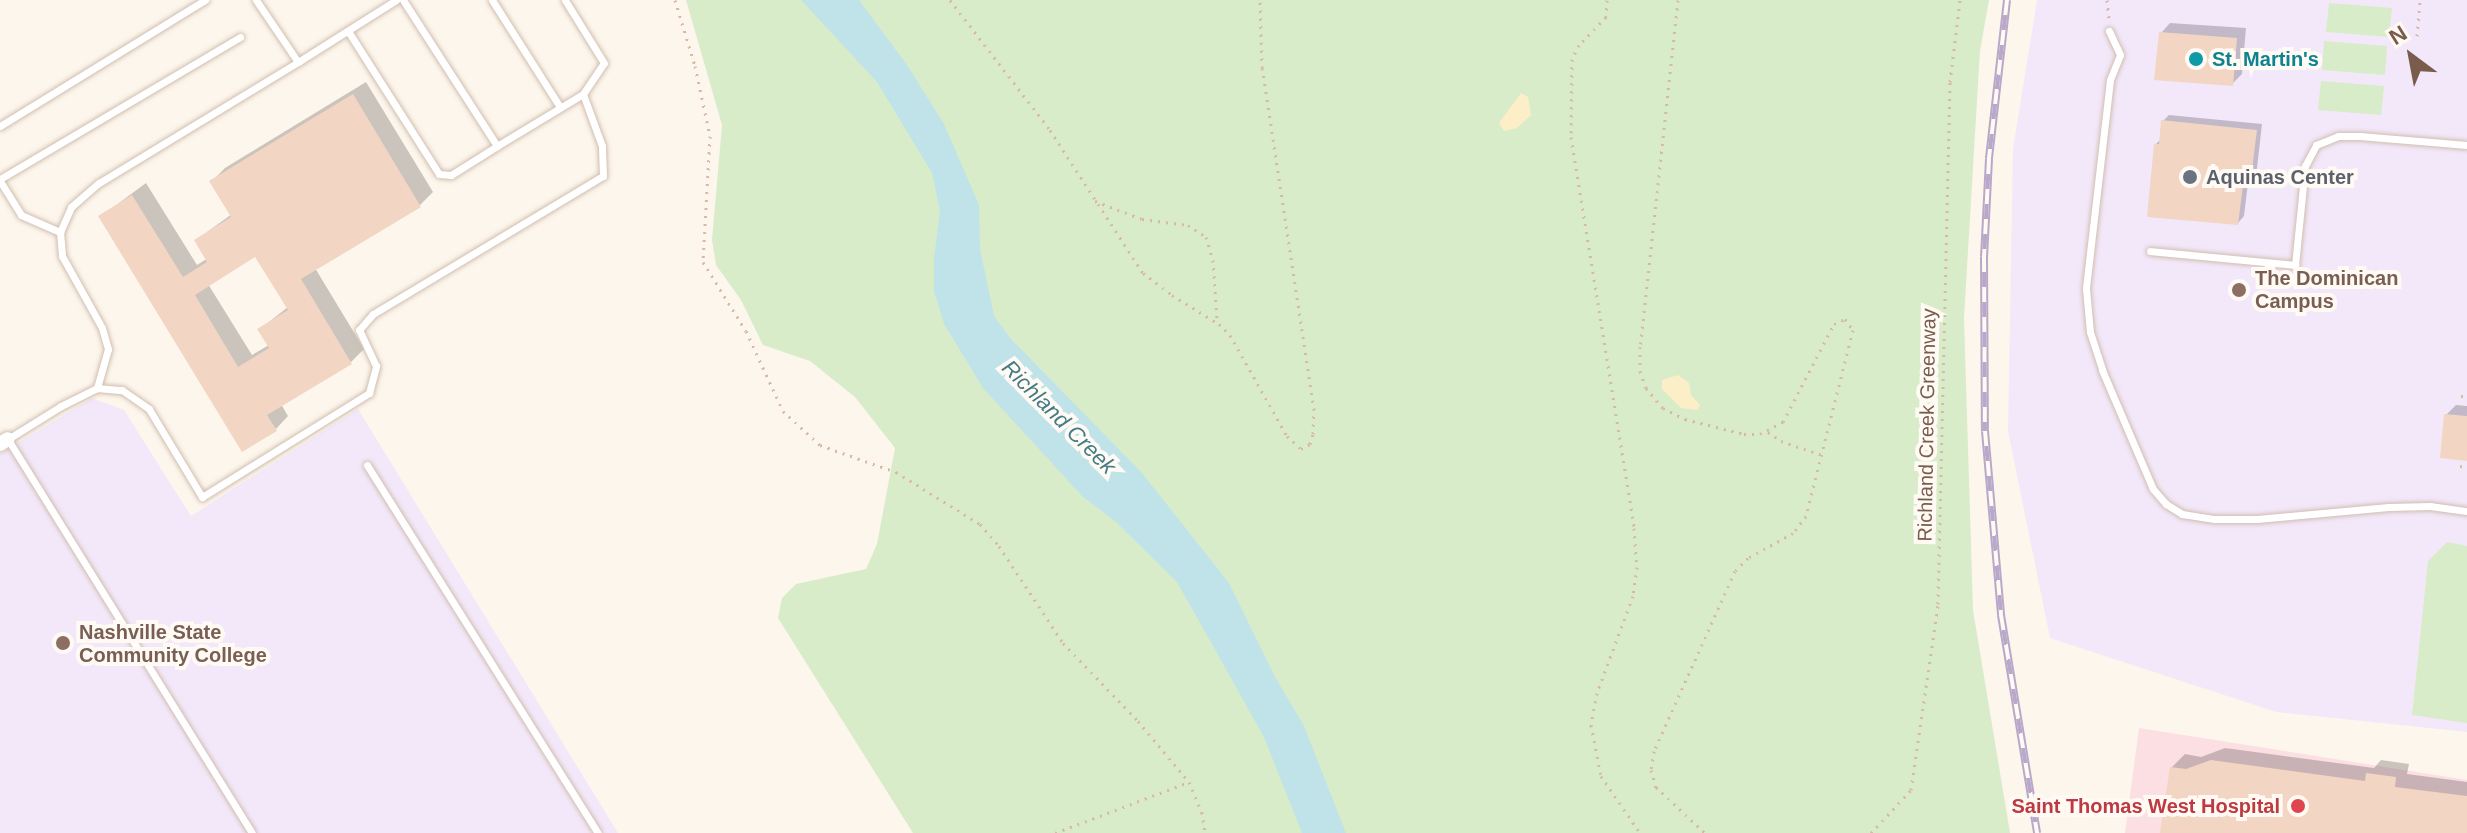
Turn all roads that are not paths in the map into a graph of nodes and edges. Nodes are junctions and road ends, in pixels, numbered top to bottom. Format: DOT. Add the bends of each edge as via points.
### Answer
graph roads {
  1 [pos="205,0"];
  2 [pos="256,0"];
  3 [pos="396,0"];
  4 [pos="403,0"];
  5 [pos="492,0"];
  6 [pos="565,0"];
  7 [pos="348,31"];
  8 [pos="2109,31"];
  9 [pos="240,37"];
  10 [pos="298,62"];
  11 [pos="583,94"];
  12 [pos="560,107"];
  13 [pos="0,126"];
  14 [pos="2467,145"];
  15 [pos="497,146"];
  16 [pos="0,180"];
  17 [pos="60,232"];
  18 [pos="2150,251"];
  19 [pos="97,388"];
  20 [pos="4,442"];
  21 [pos="367,465"];
  22 [pos="2467,511"];
  23 [pos="252,833"];
  24 [pos="598,833"];
  1 -- 13 [label="lane"];
  2 -- 10 [label="lane"];
  3 -- 7 [label="lane"];
  4 -- 15 [label="lane"];
  5 -- 12 [label="lane"];
  6 -- 11 [label="lane" via="604,63"];
  7 -- 10 [label="lane"];
  7 -- 15 [label="lane" via="439,174 451,175"];
  8 -- 22 [label="lane" via="2120,55 2110,80 2086,289 2090,332 2153,489 2182,514 2215,519 2388,507"];
  9 -- 16 [label="lane"];
  10 -- 17 [label="lane" via="99,183 71,207"];
  11 -- 12 [label="lane"];
  11 -- 19 [label="lane" via="602,146 603,176 373,314 359,330 376,366 369,393 202,497 149,409 122,390"];
  12 -- 15 [label="lane"];
  14 -- 18 [label="lane" via="2360,136 2338,136 2316,145 2305,166 2295,265"];
  16 -- 17 [label="lane" via="21,215"];
  17 -- 19 [label="lane" via="62,256 108,349"];
  19 -- 20 [label="lane"];
  20 -- 23 [label="lane"];
  21 -- 24 [label="lane"];
}
